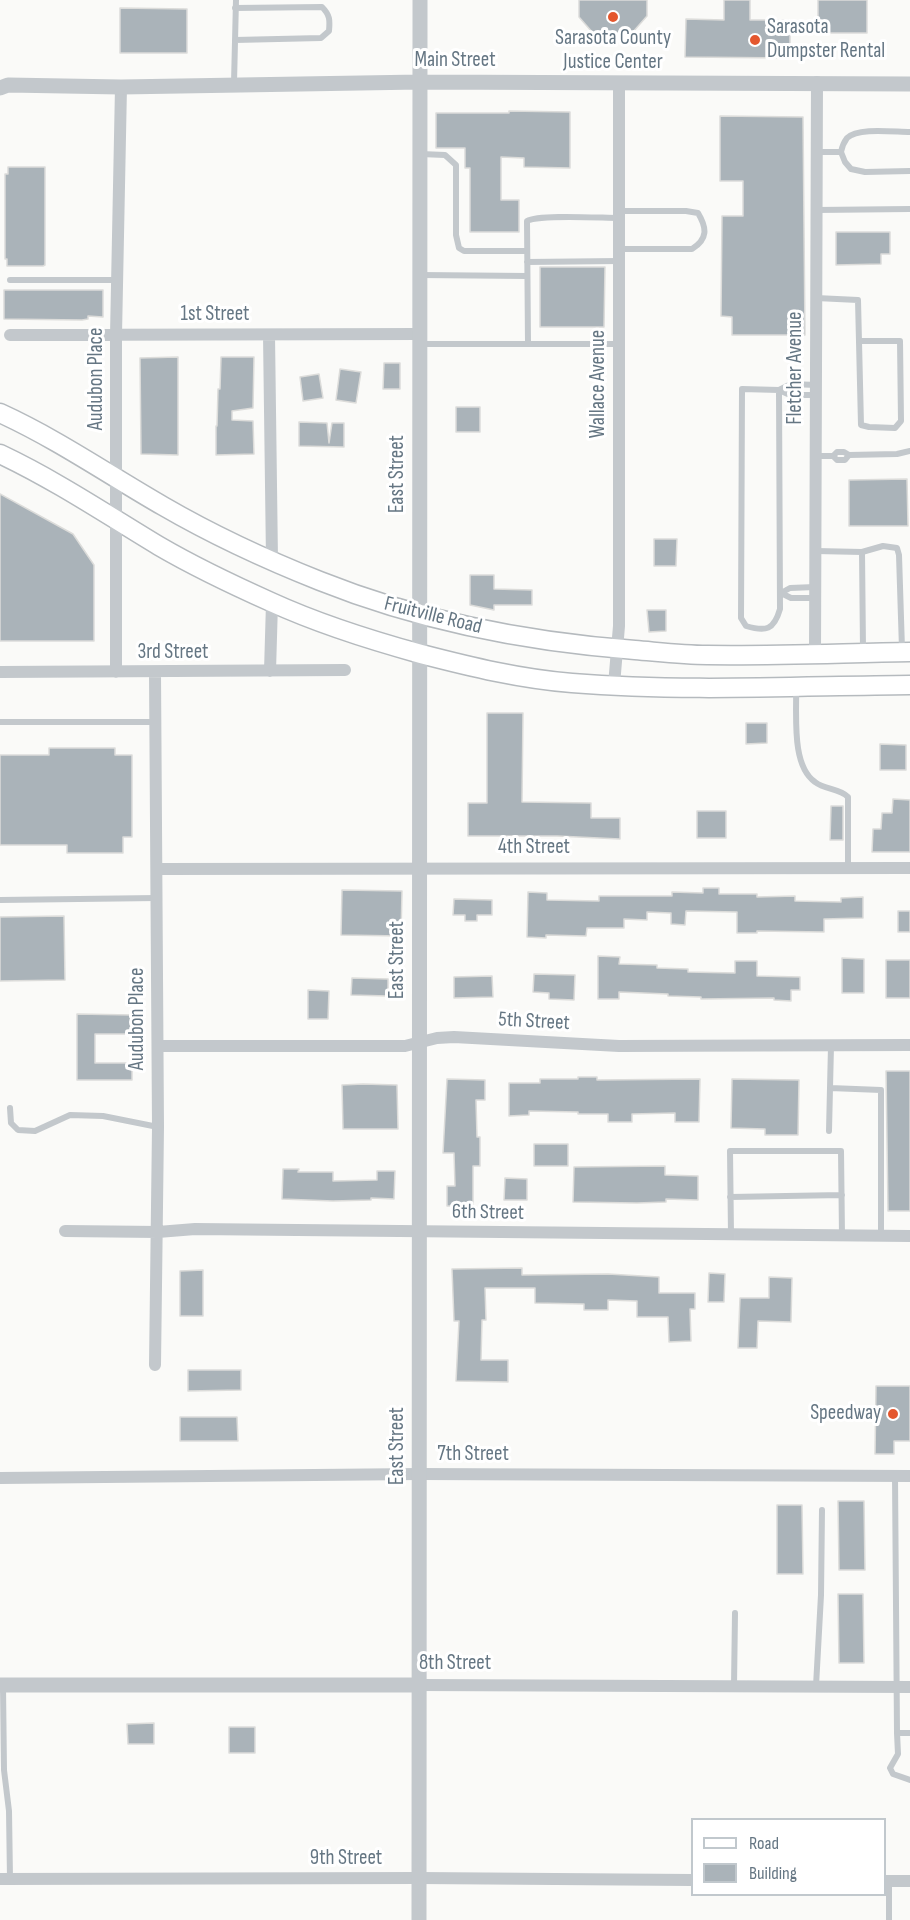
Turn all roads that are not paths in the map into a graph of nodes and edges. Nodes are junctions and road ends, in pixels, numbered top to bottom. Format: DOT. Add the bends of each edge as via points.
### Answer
graph roads {
  1 [pos="236,0"];
  2 [pos="420,0"];
  3 [pos="236,8"];
  4 [pos="235,40"];
  5 [pos="420,82"];
  6 [pos="817,82"];
  7 [pos="619,83"];
  8 [pos="910,84"];
  9 [pos="234,85"];
  10 [pos="121,87"];
  11 [pos="0,88"];
  12 [pos="910,132"];
  13 [pos="816,152"];
  14 [pos="841,152"];
  15 [pos="420,154"];
  16 [pos="910,171"];
  17 [pos="910,209"];
  18 [pos="816,210"];
  19 [pos="619,214"];
  20 [pos="527,251"];
  21 [pos="619,255"];
  22 [pos="527,262"];
  23 [pos="420,275"];
  24 [pos="527,276"];
  25 [pos="10,280"];
  26 [pos="117,280"];
  27 [pos="816,298"];
  28 [pos="10,335"];
  29 [pos="116,335"];
  30 [pos="269,335"];
  31 [pos="420,339"];
  32 [pos="859,341"];
  33 [pos="528,344"];
  34 [pos="618,345"];
  35 [pos="779,390"];
  36 [pos="816,390"];
  37 [pos="0,413"];
  38 [pos="910,451"];
  39 [pos="0,454"];
  40 [pos="816,456"];
  41 [pos="117,479"];
  42 [pos="116,519"];
  43 [pos="816,551"];
  44 [pos="862,552"];
  45 [pos="272,560"];
  46 [pos="815,592"];
  47 [pos="781,593"];
  48 [pos="272,603"];
  49 [pos="421,613"];
  50 [pos="616,649"];
  51 [pos="906,652"];
  52 [pos="815,653"];
  53 [pos="863,653"];
  54 [pos="421,654"];
  55 [pos="345,670"];
  56 [pos="270,671"];
  57 [pos="0,672"];
  58 [pos="116,672"];
  59 [pos="155,673"];
  60 [pos="910,685"];
  61 [pos="614,686"];
  62 [pos="796,686"];
  63 [pos="0,722"];
  64 [pos="155,722"];
  65 [pos="420,868"];
  66 [pos="848,868"];
  67 [pos="910,868"];
  68 [pos="157,869"];
  69 [pos="157,898"];
  70 [pos="0,900"];
  71 [pos="418,1042"];
  72 [pos="831,1046"];
  73 [pos="910,1046"];
  74 [pos="158,1047"];
  75 [pos="830,1088"];
  76 [pos="10,1108"];
  77 [pos="158,1127"];
  78 [pos="829,1131"];
  79 [pos="842,1195"];
  80 [pos="730,1197"];
  81 [pos="65,1231"];
  82 [pos="420,1231"];
  83 [pos="158,1232"];
  84 [pos="731,1235"];
  85 [pos="842,1236"];
  86 [pos="881,1236"];
  87 [pos="910,1236"];
  88 [pos="155,1365"];
  89 [pos="419,1474"];
  90 [pos="896,1476"];
  91 [pos="910,1476"];
  92 [pos="0,1478"];
  93 [pos="822,1510"];
  94 [pos="735,1613"];
  95 [pos="1,1685"];
  96 [pos="419,1685"];
  97 [pos="734,1686"];
  98 [pos="816,1687"];
  99 [pos="904,1687"];
  100 [pos="897,1733"];
  101 [pos="910,1733"];
  102 [pos="910,1780"];
  103 [pos="419,1878"];
  104 [pos="5,1879"];
  105 [pos="691,1880"];
  106 [pos="887,1881"];
  107 [pos="910,1881"];
  108 [pos="419,1920"];
  109 [pos="889,1920"];
  1 -- 3 [label="lane"];
  2 -- 5 [label="street, East Street"];
  3 -- 4 [label="lane"];
  3 -- 4 [label="lane" via="322,7 330,22 329,31 321,38"];
  4 -- 9 [label="lane"];
  5 -- 7 [label="street, Main Street"];
  5 -- 9 [label="street, Main Street"];
  5 -- 15 [label="street, East Street"];
  6 -- 7 [label="street, Main Street"];
  6 -- 8 [label="street, Main Street"];
  6 -- 13 [label="street, Fletcher Avenue"];
  7 -- 19 [label="street, Wallace Avenue"];
  9 -- 10 [label="street, Main Street"];
  10 -- 11 [label="street, Main Street"];
  10 -- 26 [label="street, Audubon Place"];
  12 -- 14 [label="lane" via="862,132 845,140"];
  13 -- 14 [label="lane"];
  13 -- 18 [label="street, Fletcher Avenue"];
  14 -- 16 [label="lane" via="851,170"];
  15 -- 20 [label="lane" via="445,155 456,165 459,248"];
  15 -- 23 [label="street, East Street"];
  17 -- 18 [label="lane"];
  18 -- 27 [label="street, Fletcher Avenue"];
  19 -- 20 [label="lane" via="531,219 527,223"];
  19 -- 21 [label="street, Wallace Avenue"];
  19 -- 21 [label="lane" via="698,213 705,233 701,243 692,249"];
  20 -- 22 [label="lane"];
  21 -- 22 [label="lane"];
  21 -- 34 [label="street, Wallace Avenue"];
  22 -- 24 [label="lane"];
  23 -- 24 [label="lane"];
  23 -- 31 [label="street, East Street"];
  24 -- 33 [label="lane"];
  25 -- 26 [label="lane"];
  26 -- 29 [label="street, Audubon Place"];
  27 -- 32 [label="lane" via="858,300"];
  27 -- 36 [label="street, Fletcher Avenue"];
  28 -- 29 [label="street, 1st Street"];
  29 -- 30 [label="street, 1st Street"];
  29 -- 41 [label="street, Audubon Place"];
  30 -- 31 [label="street, 1st Street"];
  30 -- 45 [label="street"];
  31 -- 33 [label="lane"];
  31 -- 49 [label="street, East Street"];
  32 -- 32 [label="lane" via="861,425 896,428 901,421 900,341"];
  33 -- 34 [label="lane"];
  34 -- 50 [label="street, Wallace Avenue"];
  35 -- 36 [label="lane" via="790,395"];
  35 -- 36 [label="lane" via="791,384"];
  35 -- 47 [label="lane"];
  35 -- 47 [label="lane" via="742,389 741,618 746,626 767,629 777,621"];
  36 -- 40 [label="street, Fletcher Avenue"];
  37 -- 41 [label="main road, Fruitville Road"];
  38 -- 40 [label="lane" via="849,455 845,460"];
  39 -- 42 [label="main road, Fruitville Road"];
  40 -- 43 [label="street, Fletcher Avenue"];
  41 -- 42 [label="street, Audubon Place"];
  41 -- 45 [label="main road, Fruitville Road" via="208,531"];
  42 -- 48 [label="main road, Fruitville Road" via="204,571"];
  42 -- 58 [label="street, Audubon Place"];
  43 -- 44 [label="lane"];
  43 -- 46 [label="street, Fletcher Avenue"];
  44 -- 51 [label="lane" via="888,546 898,550"];
  44 -- 53 [label="lane"];
  45 -- 49 [label="main road, Fruitville Road" via="373,601"];
  46 -- 47 [label="lane" via="790,588"];
  46 -- 47 [label="lane" via="791,598"];
  46 -- 52 [label="street, Fletcher Avenue"];
  48 -- 54 [label="main road, Fruitville Road" via="369,640"];
  48 -- 56 [label="street"];
  49 -- 50 [label="main road, Fruitville Road" via="498,632"];
  49 -- 54 [label="street, East Street"];
  50 -- 52 [label="main road, Fruitville Road" via="707,655"];
  50 -- 61 [label="street, Wallace Avenue"];
  51 -- 53 [label="main road, Fruitville Road"];
  52 -- 53 [label="main road, Fruitville Road"];
  54 -- 61 [label="main road, Fruitville Road" via="503,674"];
  54 -- 65 [label="street, East Street"];
  55 -- 56 [label="street, 3rd Street"];
  56 -- 59 [label="street, 3rd Street"];
  57 -- 58 [label="street, 3rd Street"];
  58 -- 59 [label="street, 3rd Street"];
  59 -- 64 [label="street, Audubon Place"];
  60 -- 62 [label="main road, Fruitville Road"];
  61 -- 62 [label="main road, Fruitville Road"];
  62 -- 66 [label="lane" via="799,759 805,773 815,783 843,791 848,797"];
  63 -- 64 [label="lane"];
  64 -- 68 [label="street, Audubon Place"];
  65 -- 66 [label="street, 4th Street"];
  65 -- 68 [label="street, 4th Street"];
  65 -- 71 [label="street, East Street"];
  66 -- 67 [label="street, 4th Street"];
  68 -- 69 [label="street, Audubon Place"];
  69 -- 70 [label="lane"];
  69 -- 74 [label="street, Audubon Place"];
  71 -- 72 [label="street, 5th Street" via="454,1037 619,1046"];
  71 -- 74 [label="street, 5th Street" via="405,1046"];
  71 -- 82 [label="street, East Street"];
  72 -- 73 [label="street, 5th Street"];
  72 -- 75 [label="lane"];
  74 -- 77 [label="street, Audubon Place"];
  75 -- 78 [label="lane"];
  75 -- 86 [label="lane" via="881,1090"];
  76 -- 77 [label="lane" via="11,1123 18,1130 34,1131 70,1115 103,1116"];
  77 -- 83 [label="street, Audubon Place"];
  79 -- 80 [label="lane"];
  79 -- 80 [label="lane" via="841,1151 730,1151"];
  79 -- 85 [label="lane"];
  80 -- 84 [label="lane"];
  81 -- 83 [label="street, 6th Street"];
  82 -- 83 [label="street, 6th Street"];
  82 -- 84 [label="street, 6th Street"];
  82 -- 89 [label="street, East Street"];
  83 -- 88 [label="street, Audubon Place"];
  84 -- 85 [label="street, 6th Street"];
  85 -- 86 [label="street, 6th Street"];
  86 -- 87 [label="street, 6th Street"];
  89 -- 90 [label="street, 7th Street"];
  89 -- 92 [label="street, 7th Street"];
  89 -- 96 [label="street, East Street"];
  90 -- 91 [label="street, 7th Street"];
  90 -- 99 [label="lane"];
  93 -- 98 [label="lane"];
  94 -- 97 [label="lane"];
  95 -- 96 [label="street, 8th Street"];
  95 -- 104 [label="lane" via="9,1811"];
  96 -- 97 [label="street, 8th Street"];
  96 -- 103 [label="street, East Street"];
  97 -- 98 [label="street, 8th Street"];
  98 -- 99 [label="street, 8th Street"];
  99 -- 100 [label="lane"];
  100 -- 101 [label="lane"];
  100 -- 102 [label="lane" via="898,1754 890,1768 893,1774"];
  103 -- 104 [label="street, 9th Street"];
  103 -- 105 [label="street, 9th Street"];
  103 -- 108 [label="street, East Street"];
  106 -- 107 [label="street"];
  106 -- 109 [label="lane"];
}
